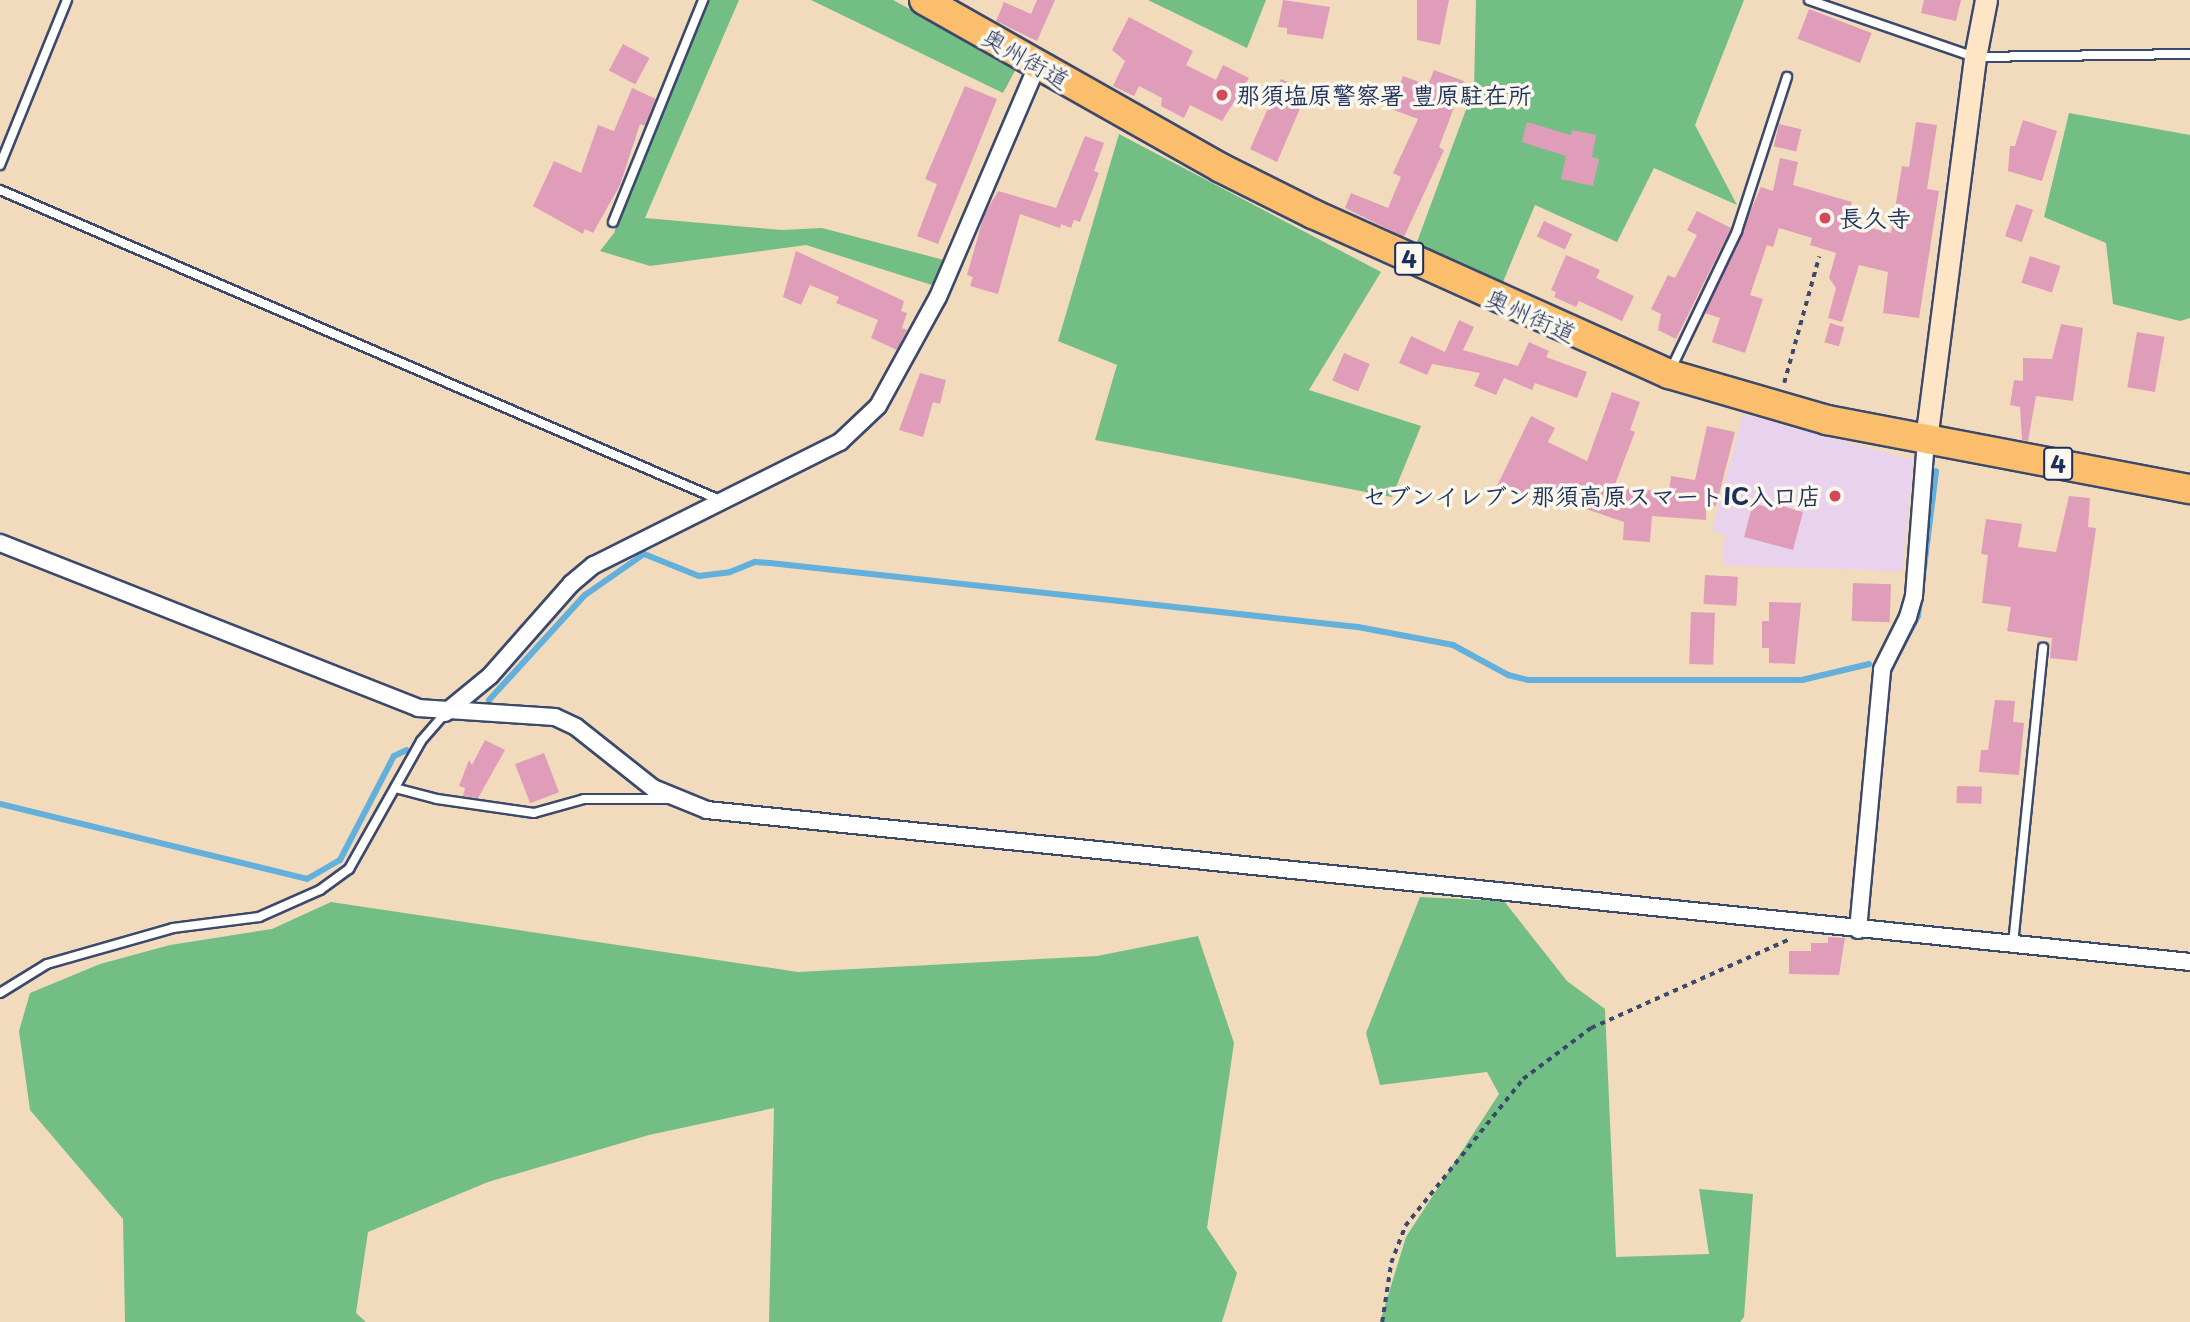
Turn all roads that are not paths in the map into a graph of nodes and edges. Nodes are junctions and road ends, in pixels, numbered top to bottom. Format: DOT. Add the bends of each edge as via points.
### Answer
graph roads {
  1 [pos="67,0"];
  2 [pos="703,0"];
  3 [pos="924,0"];
  4 [pos="1809,0"];
  5 [pos="1986,0"];
  6 [pos="2190,54"];
  7 [pos="1975,57"];
  8 [pos="1038,64"];
  9 [pos="1787,77"];
  10 [pos="0,165"];
  11 [pos="0,190"];
  12 [pos="612,222"];
  13 [pos="1669,374"];
  14 [pos="1926,440"];
  15 [pos="2190,489"];
  16 [pos="722,501"];
  17 [pos="0,543"];
  18 [pos="2043,648"];
  19 [pos="445,713"];
  20 [pos="396,788"];
  21 [pos="674,799"];
  22 [pos="1858,930"];
  23 [pos="2013,945"];
  24 [pos="2190,962"];
  25 [pos="0,993"];
  1 -- 10 [label="lane"];
  2 -- 12 [label="lane"];
  3 -- 8 [label="highway, 奥州街道 / 4"];
  4 -- 7 [label="lane"];
  5 -- 7 [label="main road"];
  6 -- 7 [label="lane"];
  7 -- 14 [label="main road"];
  8 -- 13 [label="highway, 奥州街道 / 4" via="1312,214"];
  8 -- 16 [label="street" via="938,298 878,407 840,442"];
  9 -- 13 [label="lane" via="1737,231"];
  11 -- 16 [label="lane"];
  13 -- 14 [label="highway, 奥州街道 / 4" via="1777,408"];
  14 -- 15 [label="highway, 奥州街道 / 4"];
  14 -- 22 [label="street" via="1914,596 1881,669"];
  16 -- 19 [label="street" via="594,565 571,584 490,676"];
  17 -- 19 [label="street" via="418,708"];
  18 -- 23 [label="lane"];
  19 -- 20 [label="lane" via="421,741"];
  19 -- 21 [label="street" via="555,717 576,727 653,788"];
  20 -- 21 [label="lane" via="534,813 592,799"];
  20 -- 25 [label="lane" via="349,869 286,908 260,918 173,928 116,942 47,964"];
  21 -- 22 [label="street" via="707,810 828,824"];
  22 -- 23 [label="street"];
  23 -- 24 [label="street"];
}
